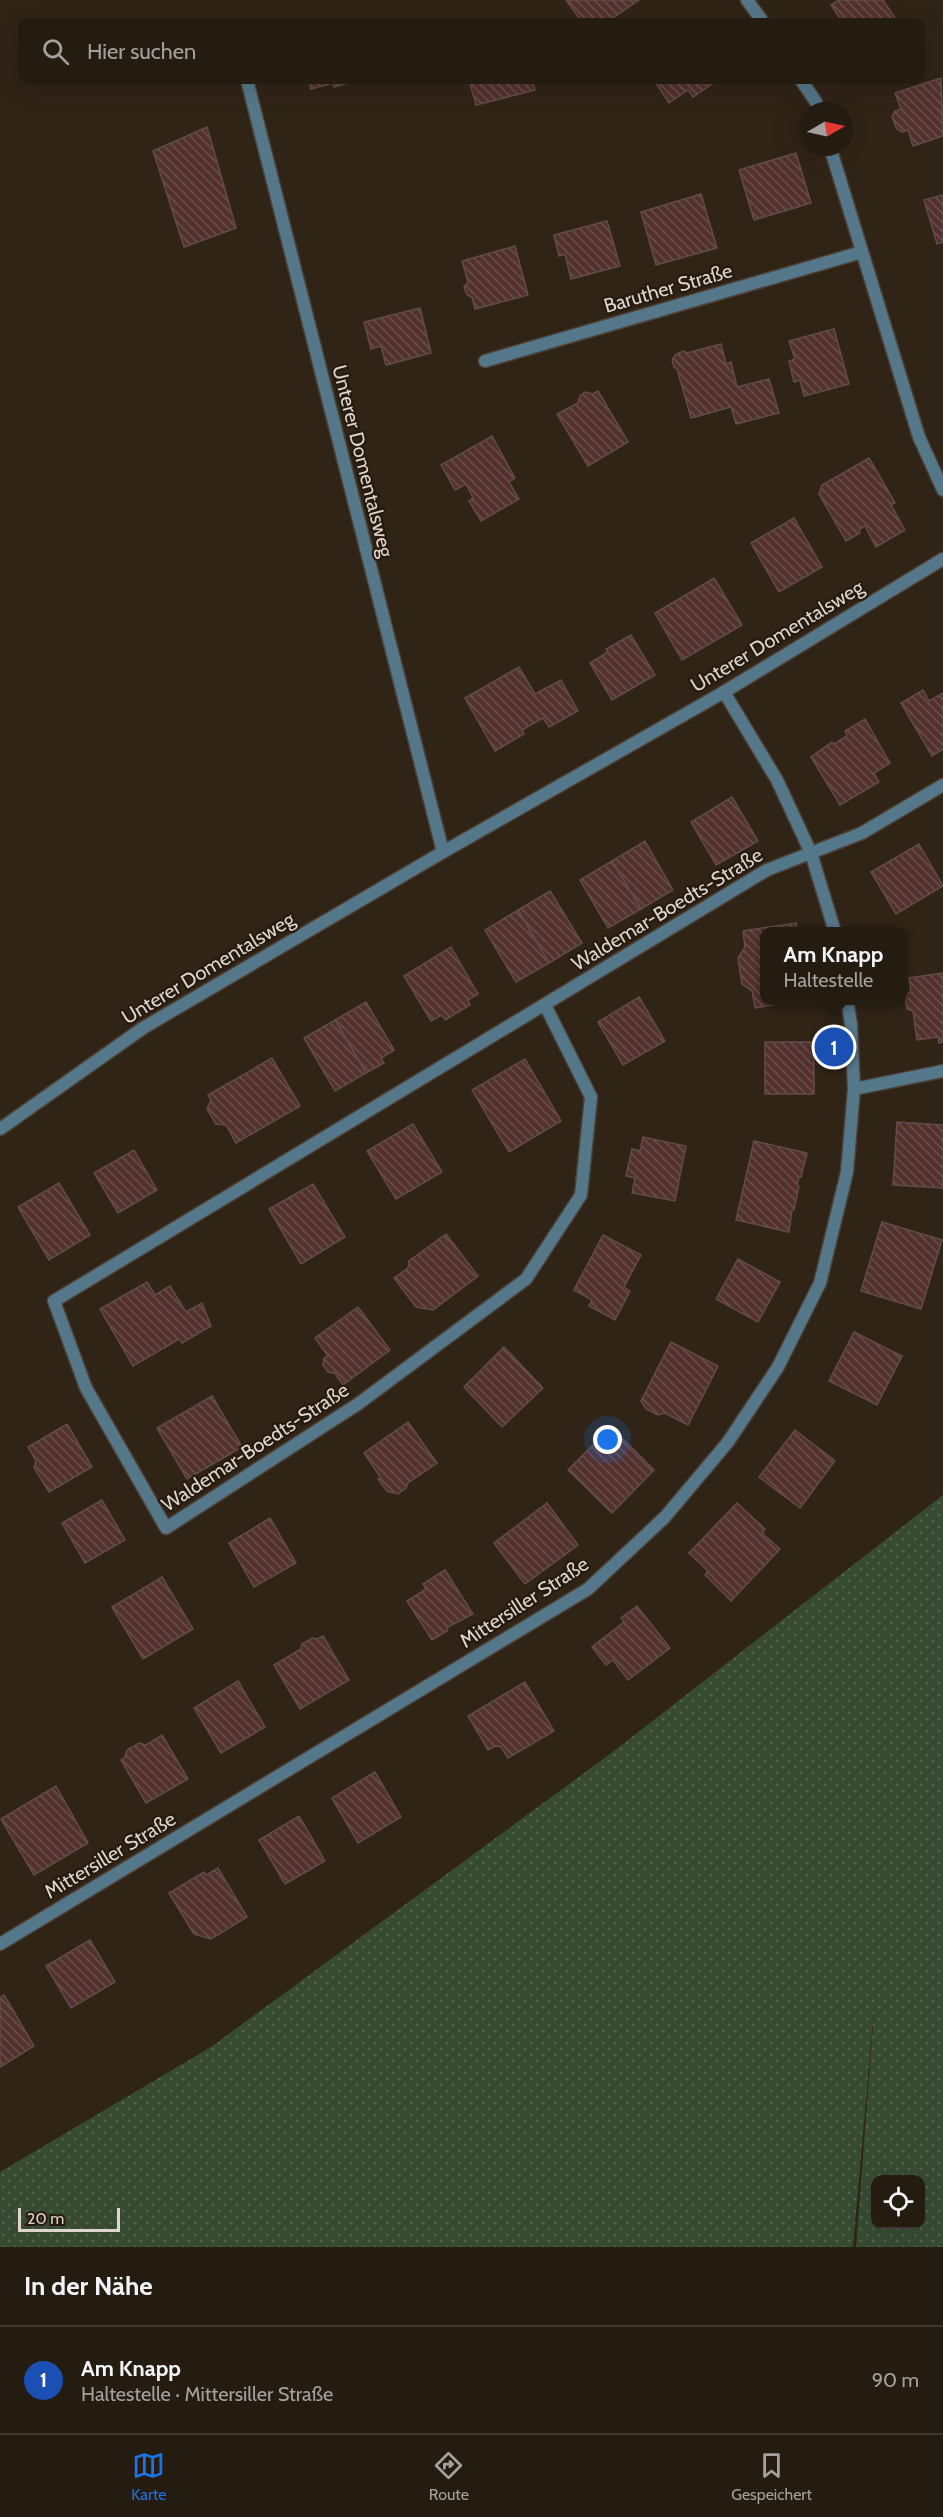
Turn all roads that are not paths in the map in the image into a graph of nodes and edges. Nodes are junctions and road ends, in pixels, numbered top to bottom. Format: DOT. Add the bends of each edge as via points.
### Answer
graph roads {
  1 [pos="747,0"];
  2 [pos="759,18"];
  3 [pos="248,84"];
  4 [pos="804,84"];
  5 [pos="816,102"];
  6 [pos="833,156"];
  7 [pos="862,252"];
  8 [pos="486,361"];
  9 [pos="943,490"];
  10 [pos="943,560"];
  11 [pos="724,692"];
  12 [pos="943,785"];
  13 [pos="443,852"];
  14 [pos="811,853"];
  15 [pos="833,927"];
  16 [pos="545,1005"];
  17 [pos="848,1005"];
  18 [pos="943,1071"];
  19 [pos="854,1089"];
  20 [pos="0,1129"];
  21 [pos="0,1944"];
  1 -- 2 [label="street"];
  3 -- 13 [label="street, Unterer Domentalsweg"];
  4 -- 5 [label="street"];
  6 -- 7 [label="street"];
  7 -- 8 [label="street, Baruther Straße"];
  7 -- 9 [label="street" via="919,437"];
  10 -- 11 [label="street, Unterer Domentalsweg"];
  11 -- 13 [label="street, Unterer Domentalsweg"];
  11 -- 14 [label="street" via="777,780"];
  12 -- 14 [label="street, Waldemar-Boedts-Straße" via="862,833"];
  13 -- 20 [label="street, Unterer Domentalsweg" via="143,1028"];
  14 -- 15 [label="street"];
  14 -- 16 [label="street, Waldemar-Boedts-Straße" via="767,870"];
  16 -- 16 [label="street, Waldemar-Boedts-Straße" via="54,1301 86,1388 166,1528 358,1404 526,1279 581,1195 591,1097"];
  17 -- 19 [label="street, Mittersiller Straße"];
  18 -- 19 [label="street"];
  19 -- 21 [label="street, Mittersiller Straße" via="847,1173 820,1283 778,1367 728,1442 665,1517 588,1589"];
}
